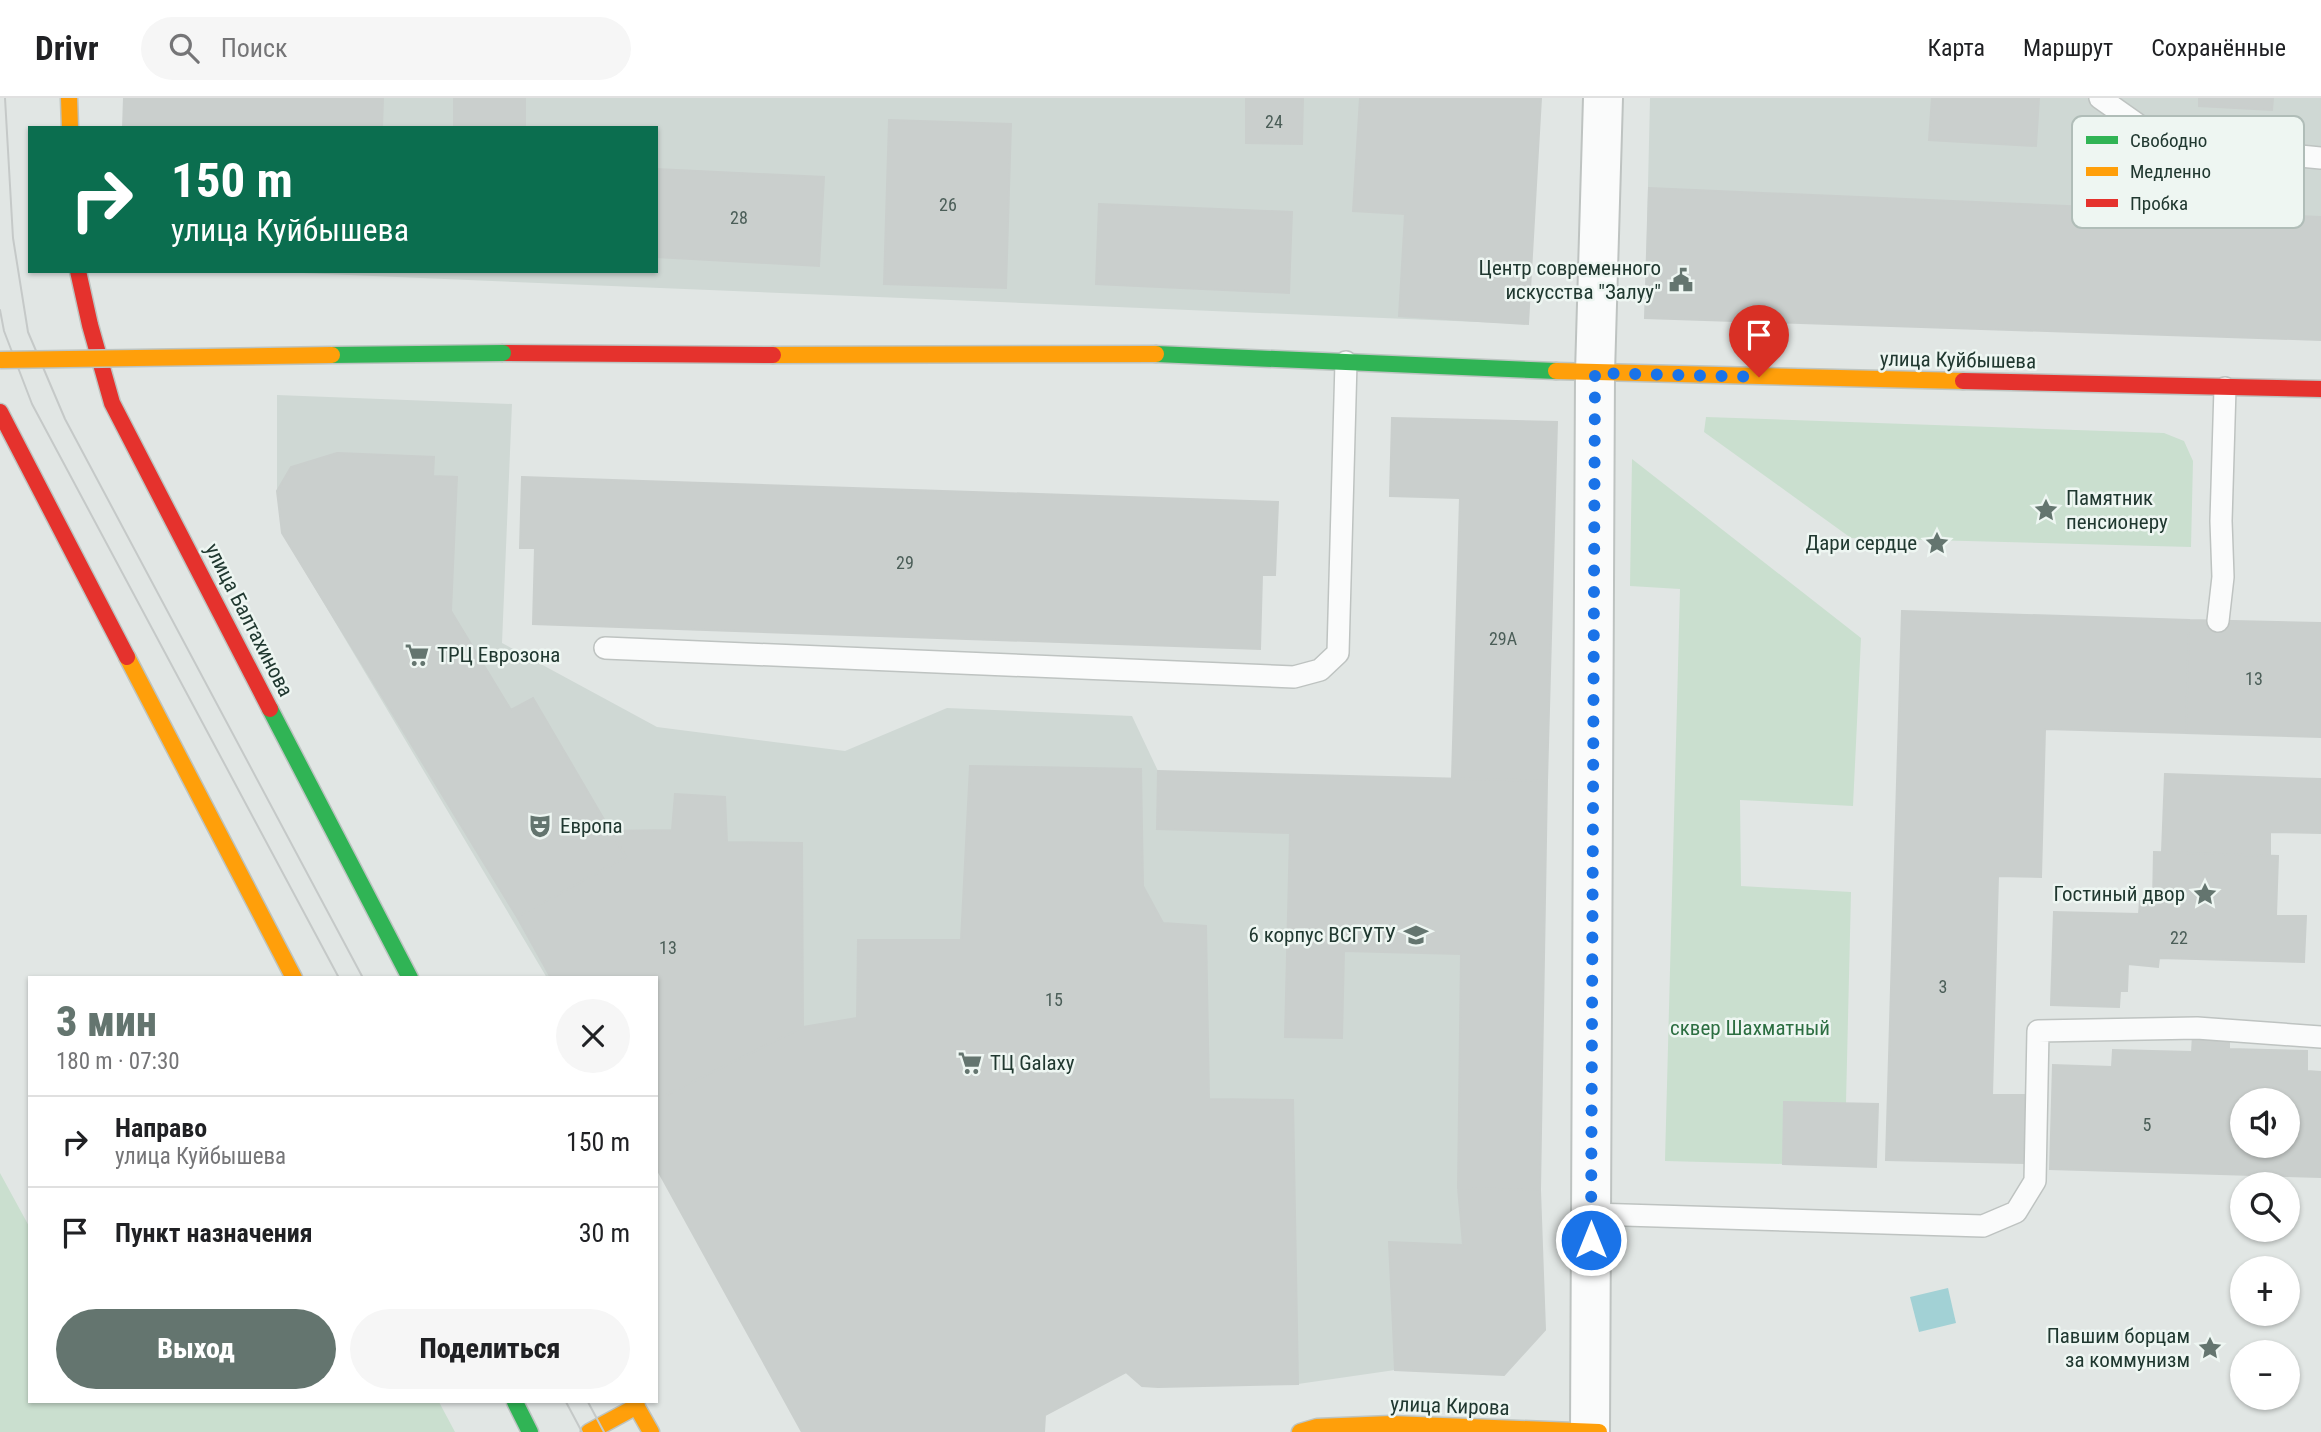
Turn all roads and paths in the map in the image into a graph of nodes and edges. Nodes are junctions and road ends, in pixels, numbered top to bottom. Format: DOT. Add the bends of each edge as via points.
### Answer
graph roads {
  1 [pos="69,98"];
  2 [pos="1603,98"];
  3 [pos="2100,98"];
  4 [pos="2126,116"];
  5 [pos="70,126"];
  6 [pos="78,273"];
  7 [pos="0,360"];
  8 [pos="1346,362"];
  9 [pos="1595,373"];
  10 [pos="2225,388"];
  11 [pos="2290,388"];
  12 [pos="2321,388"];
  13 [pos="2321,405"];
  14 [pos="0,412"];
  15 [pos="2218,621"];
  16 [pos="605,648"];
  17 [pos="293,976"];
  18 [pos="409,976"];
  19 [pos="2321,1037"];
  20 [pos="1592,1214"];
  21 [pos="516,1403"];
  22 [pos="635,1404"];
  23 [pos="530,1432"];
  24 [pos="589,1432"];
  25 [pos="651,1432"];
  26 [pos="1300,1432"];
  27 [pos="1590,1432"];
  28 [pos="1599,1432"];
  1 -- 5 [label="main road"];
  2 -- 9 [label="street"];
  3 -- 4 [label="lane"];
  6 -- 18 [label="main road, улица Балтахинова" via="112,403"];
  7 -- 8 [label="main road, улица Куйбышева, bridge" via="503,353 1166,354"];
  8 -- 9 [label="main road, улица Куйбышева"];
  8 -- 16 [label="lane" via="1338,653 1320,670 1294,677"];
  9 -- 10 [label="main road, улица Куйбышева"];
  9 -- 20 [label="street"];
  10 -- 11 [label="main road, улица Куйбышева"];
  10 -- 15 [label="lane"];
  11 -- 12 [label="main road, улица Куйбышева"];
  11 -- 13 [label="lane"];
  14 -- 17 [label="main road"];
  19 -- 20 [label="lane" via="2197,1028 2038,1031 2035,1181 2016,1212 1983,1226"];
  20 -- 27 [label="street"];
  21 -- 23 [label="main road"];
  22 -- 24 [label="main road"];
  22 -- 25 [label="main road"];
  26 -- 27 [label="main road, улица Кирова" via="1391,1424"];
  27 -- 28 [label="main road, улица Кирова"];
}
